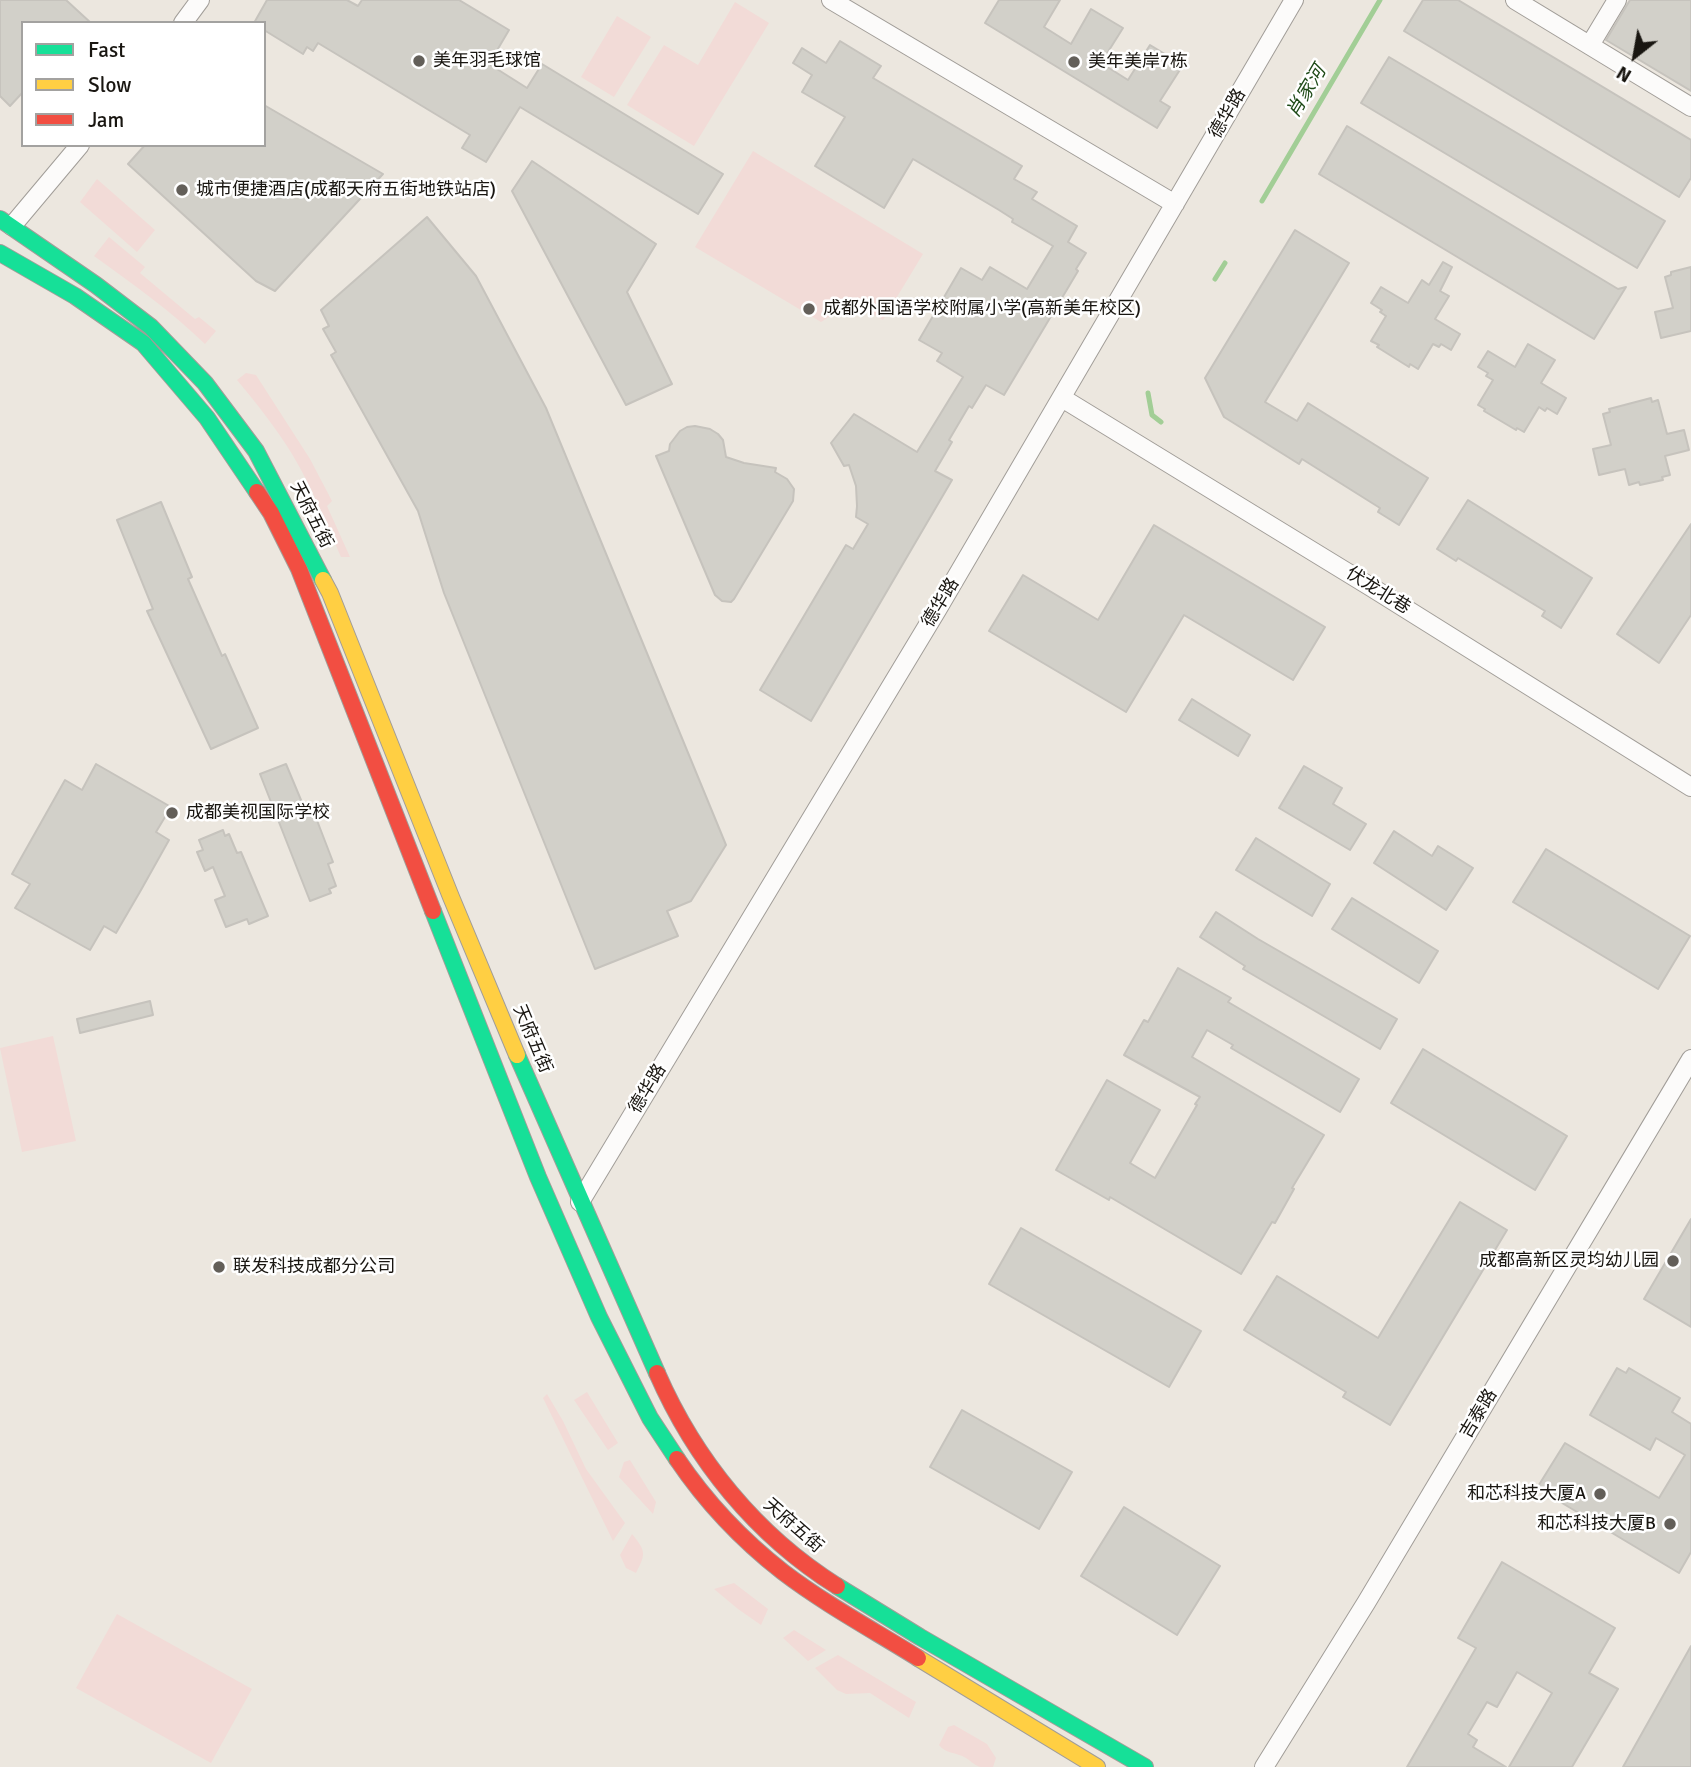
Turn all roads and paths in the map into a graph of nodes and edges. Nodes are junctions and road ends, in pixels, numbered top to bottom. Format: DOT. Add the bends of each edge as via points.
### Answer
graph roads {
  1 [pos="200,0"];
  2 [pos="831,0"];
  3 [pos="1294,0"];
  4 [pos="1515,0"];
  5 [pos="1617,0"];
  6 [pos="184,21"];
  7 [pos="1590,45"];
  8 [pos="1691,107"];
  9 [pos="78,147"];
  10 [pos="1175,204"];
  11 [pos="6,223"];
  12 [pos="0,253"];
  13 [pos="1062,398"];
  14 [pos="1691,787"];
  15 [pos="1691,1059"];
  16 [pos="580,1202"];
  17 [pos="1097,1767"];
  18 [pos="1145,1767"];
  19 [pos="1264,1767"];
  1 -- 6 [label="street"];
  2 -- 10 [label="street"];
  3 -- 10 [label="street, 德华路"];
  4 -- 7 [label="street"];
  5 -- 7 [label="street"];
  7 -- 8 [label="street"];
  9 -- 11 [label="street"];
  10 -- 13 [label="street, 德华路"];
  11 -- 16 [label="street, 天府五街" via="151,327 205,383 256,451 330,593 451,897"];
  12 -- 17 [label="street, 天府五街" via="75,296 143,343 207,418 271,513 299,569 538,1177 593,1304 650,1418 696,1487 741,1536 783,1572"];
  13 -- 14 [label="street, 伏龙北巷"];
  13 -- 16 [label="street, 德华路"];
  15 -- 19 [label="street, 吉泰路"];
  16 -- 18 [label="street, 天府五街" via="691,1439 758,1524 842,1589"];
}
